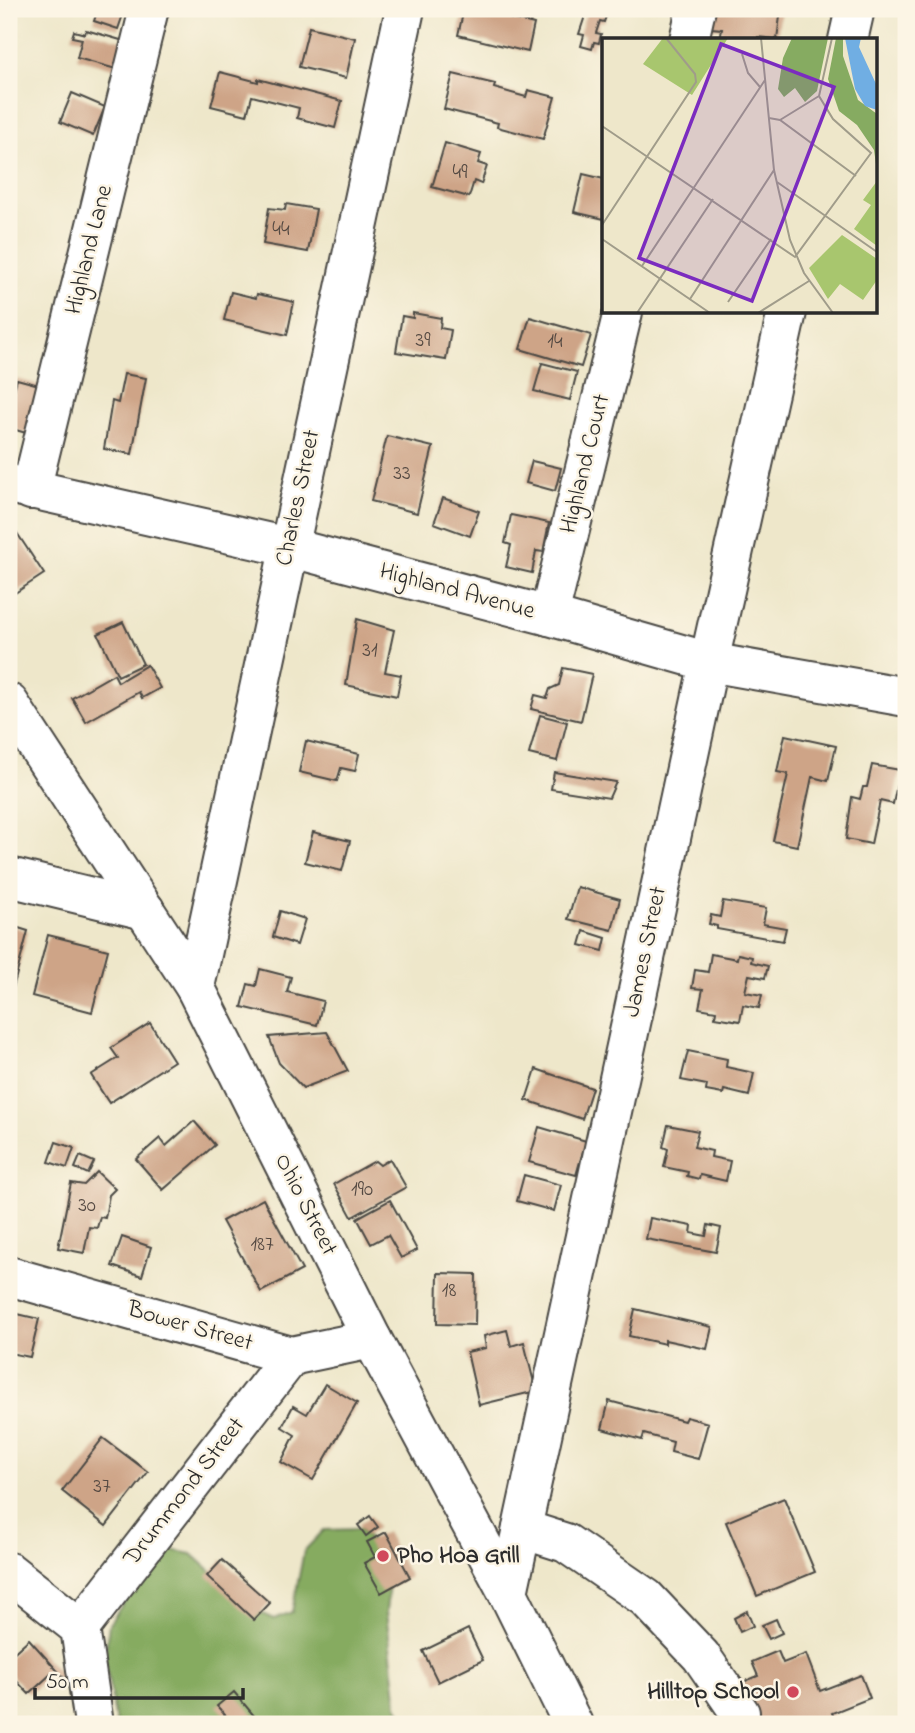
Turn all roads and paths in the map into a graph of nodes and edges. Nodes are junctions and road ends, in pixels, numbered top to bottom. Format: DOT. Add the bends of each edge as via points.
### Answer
graph roads {
  1 [pos="149,9"];
  2 [pos="405,9"];
  3 [pos="696,9"];
  4 [pos="855,9"];
  5 [pos="689,38"];
  6 [pos="848,38"];
  7 [pos="623,313"];
  8 [pos="787,313"];
  9 [pos="20,487"];
  10 [pos="288,547"];
  11 [pos="549,616"];
  12 [pos="709,662"];
  13 [pos="906,697"];
  14 [pos="9,703"];
  15 [pos="9,877"];
  16 [pos="145,910"];
  17 [pos="195,987"];
  18 [pos="9,1276"];
  19 [pos="372,1339"];
  20 [pos="291,1356"];
  21 [pos="522,1529"];
  22 [pos="9,1572"];
  23 [pos="508,1593"];
  24 [pos="80,1628"];
  25 [pos="740,1713"];
  26 [pos="94,1724"];
  27 [pos="573,1724"];
  1 -- 9 [label="street, Highland Lane"];
  2 -- 10 [label="street, Charles Street"];
  3 -- 5 [label="street"];
  4 -- 6 [label="street"];
  7 -- 11 [label="street, Highland Court"];
  8 -- 12 [label="street, James Street"];
  9 -- 10 [label="street, Highland Avenue"];
  10 -- 11 [label="street, Highland Avenue"];
  10 -- 17 [label="street, Charles Street"];
  11 -- 12 [label="street, Highland Avenue"];
  12 -- 13 [label="street, Highland Avenue"];
  12 -- 21 [label="street, James Street"];
  14 -- 16 [label="street, Ohio Street"];
  15 -- 16 [label="street"];
  16 -- 17 [label="street, Ohio Street"];
  17 -- 19 [label="street, Ohio Street"];
  18 -- 20 [label="street, Bower Street"];
  19 -- 20 [label="street, Bower Street"];
  19 -- 23 [label="street, Ohio Street"];
  20 -- 24 [label="street, Drummond Street"];
  21 -- 23 [label="street, James Street"];
  21 -- 25 [label="street" via="566,1543 646,1598 701,1656"];
  22 -- 24 [label="street"];
  23 -- 27 [label="street, Ohio Street"];
  24 -- 26 [label="street"];
}
